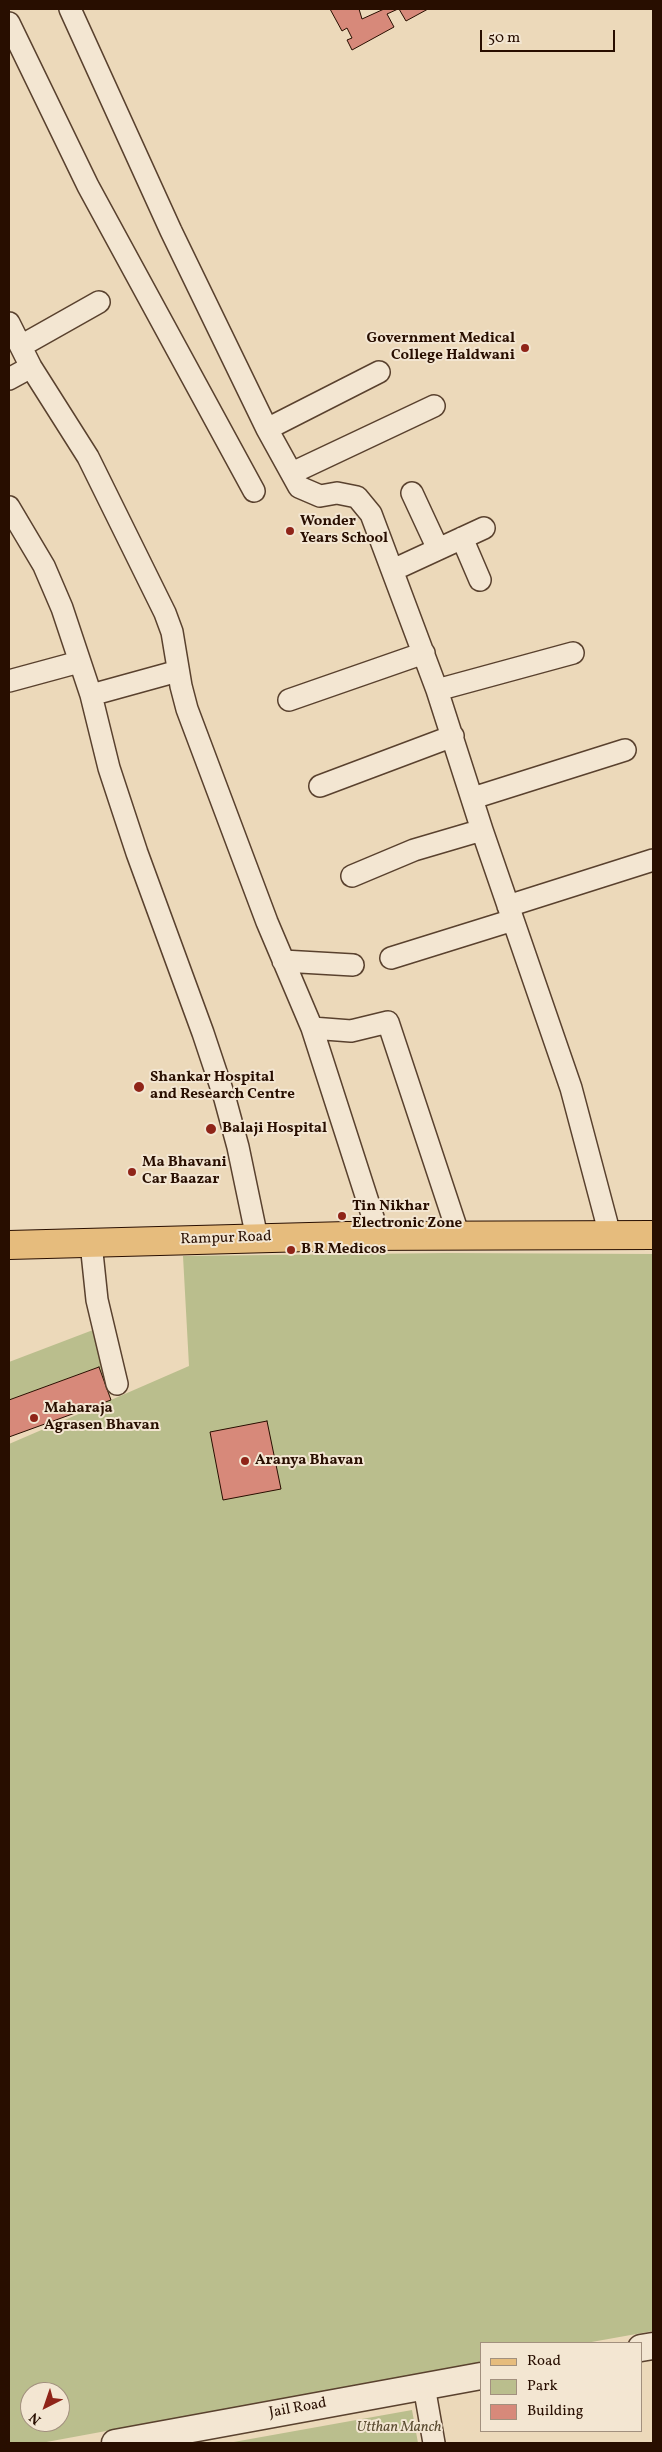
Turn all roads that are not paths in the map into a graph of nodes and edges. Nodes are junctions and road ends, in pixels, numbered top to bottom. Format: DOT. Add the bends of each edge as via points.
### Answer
graph roads {
  1 [pos="70,9"];
  2 [pos="9,23"];
  3 [pos="99,302"];
  4 [pos="9,323"];
  5 [pos="21,346"];
  6 [pos="31,367"];
  7 [pos="379,372"];
  8 [pos="9,379"];
  9 [pos="434,406"];
  10 [pos="267,429"];
  11 [pos="292,473"];
  12 [pos="254,492"];
  13 [pos="412,494"];
  14 [pos="9,507"];
  15 [pos="484,528"];
  16 [pos="462,538"];
  17 [pos="438,549"];
  18 [pos="393,570"];
  19 [pos="480,580"];
  20 [pos="424,653"];
  21 [pos="573,653"];
  22 [pos="79,662"];
  23 [pos="178,671"];
  24 [pos="9,681"];
  25 [pos="437,690"];
  26 [pos="91,695"];
  27 [pos="289,700"];
  28 [pos="453,736"];
  29 [pos="626,750"];
  30 [pos="320,786"];
  31 [pos="473,798"];
  32 [pos="482,830"];
  33 [pos="653,860"];
  34 [pos="352,876"];
  35 [pos="511,913"];
  36 [pos="391,958"];
  37 [pos="283,961"];
  38 [pos="353,966"];
  39 [pos="312,1028"];
  40 [pos="610,1235"];
  41 [pos="379,1236"];
  42 [pos="460,1236"];
  43 [pos="653,1236"];
  44 [pos="257,1238"];
  45 [pos="91,1243"];
  46 [pos="9,1245"];
  47 [pos="117,1384"];
  48 [pos="480,2376"];
  49 [pos="424,2386"];
  50 [pos="115,2443"];
  51 [pos="434,2443"];
  1 -- 10 [label="street" via="171,231"];
  2 -- 12 [label="street" via="92,194"];
  3 -- 5 [label="street"];
  4 -- 5 [label="street"];
  5 -- 6 [label="street"];
  6 -- 8 [label="street"];
  6 -- 23 [label="street" via="88,457 165,612 174,641"];
  7 -- 10 [label="street"];
  9 -- 11 [label="street"];
  10 -- 11 [label="street"];
  11 -- 18 [label="street" via="299,487 320,496 337,493 357,497 371,514"];
  13 -- 17 [label="street"];
  14 -- 22 [label="street" via="50,580"];
  15 -- 16 [label="street"];
  16 -- 17 [label="street"];
  16 -- 19 [label="street"];
  17 -- 18 [label="street"];
  18 -- 20 [label="street"];
  20 -- 25 [label="street"];
  20 -- 27 [label="street"];
  21 -- 25 [label="street"];
  22 -- 24 [label="street"];
  22 -- 26 [label="street"];
  23 -- 26 [label="street"];
  23 -- 37 [label="street" via="188,710"];
  25 -- 28 [label="street"];
  26 -- 44 [label="street" via="109,768 137,853 225,1099"];
  28 -- 30 [label="street"];
  28 -- 31 [label="street"];
  29 -- 31 [label="street"];
  31 -- 32 [label="street"];
  32 -- 34 [label="street" via="414,850"];
  32 -- 35 [label="street"];
  33 -- 35 [label="street"];
  35 -- 36 [label="street"];
  35 -- 40 [label="street" via="571,1088"];
  37 -- 38 [label="street"];
  37 -- 39 [label="street"];
  39 -- 41 [label="street"];
  39 -- 42 [label="street" via="351,1031 388,1022"];
  40 -- 42 [label="main road, Rampur Road"];
  40 -- 43 [label="main road, Rampur Road"];
  41 -- 42 [label="main road, Rampur Road"];
  41 -- 44 [label="main road, Rampur Road"];
  44 -- 45 [label="main road, Rampur Road"];
  45 -- 46 [label="main road, Rampur Road"];
  45 -- 47 [label="street" via="97,1300"];
  48 -- 49 [label="street, Jail Road"];
  49 -- 50 [label="street, Jail Road"];
  49 -- 51 [label="street"];
}
